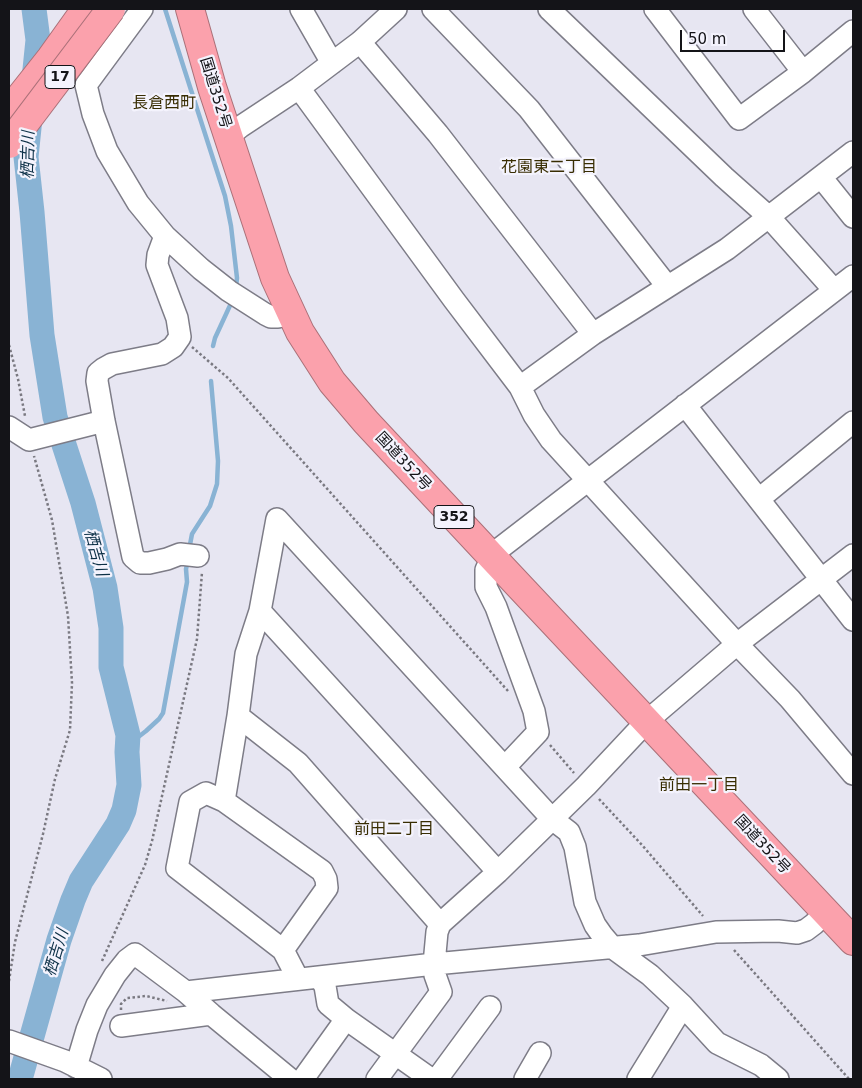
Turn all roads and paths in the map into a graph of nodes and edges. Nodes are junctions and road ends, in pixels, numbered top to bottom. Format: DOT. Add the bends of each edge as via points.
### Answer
graph roads {
  1 [pos="86,9"];
  2 [pos="111,9"];
  3 [pos="142,9"];
  4 [pos="190,9"];
  5 [pos="202,9"];
  6 [pos="301,9"];
  7 [pos="396,9"];
  8 [pos="434,9"];
  9 [pos="549,9"];
  10 [pos="655,9"];
  11 [pos="754,9"];
  12 [pos="853,31"];
  13 [pos="198,36"];
  14 [pos="360,42"];
  15 [pos="332,63"];
  16 [pos="803,72"];
  17 [pos="299,88"];
  18 [pos="9,111"];
  19 [pos="229,136"];
  20 [pos="9,144"];
  21 [pos="853,152"];
  22 [pos="821,177"];
  23 [pos="769,217"];
  24 [pos="853,217"];
  25 [pos="166,236"];
  26 [pos="853,276"];
  27 [pos="667,286"];
  28 [pos="834,290"];
  29 [pos="290,312"];
  30 [pos="593,334"];
  31 [pos="180,337"];
  32 [pos="9,345"];
  33 [pos="520,387"];
  34 [pos="685,405"];
  35 [pos="101,422"];
  36 [pos="853,422"];
  37 [pos="9,427"];
  38 [pos="31,439"];
  39 [pos="588,480"];
  40 [pos="759,499"];
  41 [pos="189,555"];
  42 [pos="853,555"];
  43 [pos="492,557"];
  44 [pos="821,581"];
  45 [pos="260,611"];
  46 [pos="853,620"];
  47 [pos="737,644"];
  48 [pos="511,695"];
  49 [pos="238,716"];
  50 [pos="647,721"];
  51 [pos="538,732"];
  52 [pos="505,766"];
  53 [pos="853,774"];
  54 [pos="586,786"];
  55 [pos="224,801"];
  56 [pos="552,819"];
  57 [pos="498,872"];
  58 [pos="826,912"];
  59 [pos="440,924"];
  60 [pos="853,942"];
  61 [pos="613,948"];
  62 [pos="283,950"];
  63 [pos="101,963"];
  64 [pos="434,964"];
  65 [pos="309,978"];
  66 [pos="9,981"];
  67 [pos="186,992"];
  68 [pos="683,1006"];
  69 [pos="490,1007"];
  70 [pos="211,1014"];
  71 [pos="346,1018"];
  72 [pos="120,1026"];
  73 [pos="9,1041"];
  74 [pos="540,1053"];
  75 [pos="396,1054"];
  76 [pos="70,1064"];
  77 [pos="101,1079"];
  78 [pos="290,1079"];
  79 [pos="304,1079"];
  80 [pos="377,1079"];
  81 [pos="431,1079"];
  82 [pos="436,1079"];
  83 [pos="525,1079"];
  84 [pos="638,1079"];
  85 [pos="778,1079"];
  1 -- 18 [label="highway, 17"];
  2 -- 20 [label="highway, 17, bridge"];
  3 -- 25 [label="street" via="105,44 86,85 107,151 138,203"];
  4 -- 13 [label="highway, 国道352号 / 352"];
  5 -- 13 [label="street"];
  6 -- 15 [label="street"];
  7 -- 14 [label="street"];
  8 -- 27 [label="street" via="529,109"];
  9 -- 23 [label="street" via="724,178"];
  10 -- 16 [label="street" via="740,119"];
  11 -- 16 [label="street"];
  12 -- 16 [label="street"];
  13 -- 19 [label="highway, 国道352号 / 352"];
  14 -- 15 [label="street"];
  14 -- 30 [label="street" via="438,134"];
  15 -- 17 [label="street"];
  17 -- 19 [label="street"];
  17 -- 33 [label="street"];
  19 -- 29 [label="highway, 国道352号 / 352" via="263,245"];
  21 -- 22 [label="street"];
  22 -- 23 [label="street"];
  22 -- 24 [label="street"];
  23 -- 27 [label="street" via="727,249"];
  23 -- 28 [label="street"];
  25 -- 29 [label="street" via="201,269 271,317"];
  25 -- 31 [label="street" via="157,265 177,318"];
  26 -- 28 [label="street"];
  27 -- 30 [label="street"];
  28 -- 34 [label="street"];
  29 -- 43 [label="highway, 国道352号 / 352" via="332,382"];
  30 -- 33 [label="street"];
  31 -- 35 [label="street" via="162,354 112,364 98,373"];
  31 -- 48 [label="path" via="228,378"];
  32 -- 38 [label="path"];
  33 -- 39 [label="street" via="551,440"];
  34 -- 39 [label="street"];
  34 -- 40 [label="street"];
  35 -- 38 [label="street"];
  35 -- 41 [label="street" via="133,557 140,563 149,563"];
  36 -- 40 [label="street"];
  37 -- 38 [label="street"];
  38 -- 66 [label="path" via="48,500 61,566 72,683 70,730 15,942"];
  39 -- 43 [label="street"];
  39 -- 47 [label="street"];
  40 -- 44 [label="street"];
  41 -- 63 [label="path" via="202,571 197,639 152,841"];
  42 -- 44 [label="street"];
  43 -- 50 [label="highway, 国道352号 / 352"];
  43 -- 51 [label="street" via="486,570 486,587 534,711"];
  44 -- 46 [label="street"];
  44 -- 47 [label="street"];
  45 -- 49 [label="street" via="246,654"];
  45 -- 52 [label="street" via="277,519"];
  45 -- 57 [label="street"];
  47 -- 50 [label="street"];
  47 -- 53 [label="street" via="790,699"];
  49 -- 55 [label="street"];
  49 -- 59 [label="street" via="298,763"];
  50 -- 54 [label="street"];
  50 -- 58 [label="highway, 国道352号 / 352"];
  51 -- 52 [label="street"];
  51 -- 54 [label="path"];
  52 -- 56 [label="street"];
  54 -- 56 [label="street"];
  55 -- 62 [label="street" via="322,871 326,879 327,888"];
  55 -- 62 [label="street" via="206,793 190,802 177,868"];
  56 -- 57 [label="street"];
  56 -- 61 [label="street" via="569,832 575,847 585,902 595,925"];
  57 -- 59 [label="street"];
  58 -- 60 [label="highway, 国道352号 / 352"];
  58 -- 61 [label="street" via="806,930 797,933 716,932"];
  59 -- 64 [label="street"];
  61 -- 64 [label="street"];
  61 -- 68 [label="street" via="650,975"];
  62 -- 65 [label="street"];
  64 -- 65 [label="street"];
  64 -- 75 [label="street" via="441,992"];
  65 -- 67 [label="street"];
  65 -- 71 [label="street" via="325,986 328,1004"];
  67 -- 70 [label="street"];
  67 -- 76 [label="street" via="135,954 115,975 97,1005"];
  68 -- 84 [label="street"];
  68 -- 85 [label="street" via="717,1043 761,1065"];
  69 -- 82 [label="street"];
  70 -- 72 [label="street"];
  70 -- 78 [label="street"];
  71 -- 75 [label="street"];
  71 -- 79 [label="street"];
  73 -- 76 [label="street"];
  74 -- 83 [label="street"];
  75 -- 80 [label="street"];
  75 -- 81 [label="street"];
  76 -- 77 [label="street"];
}
